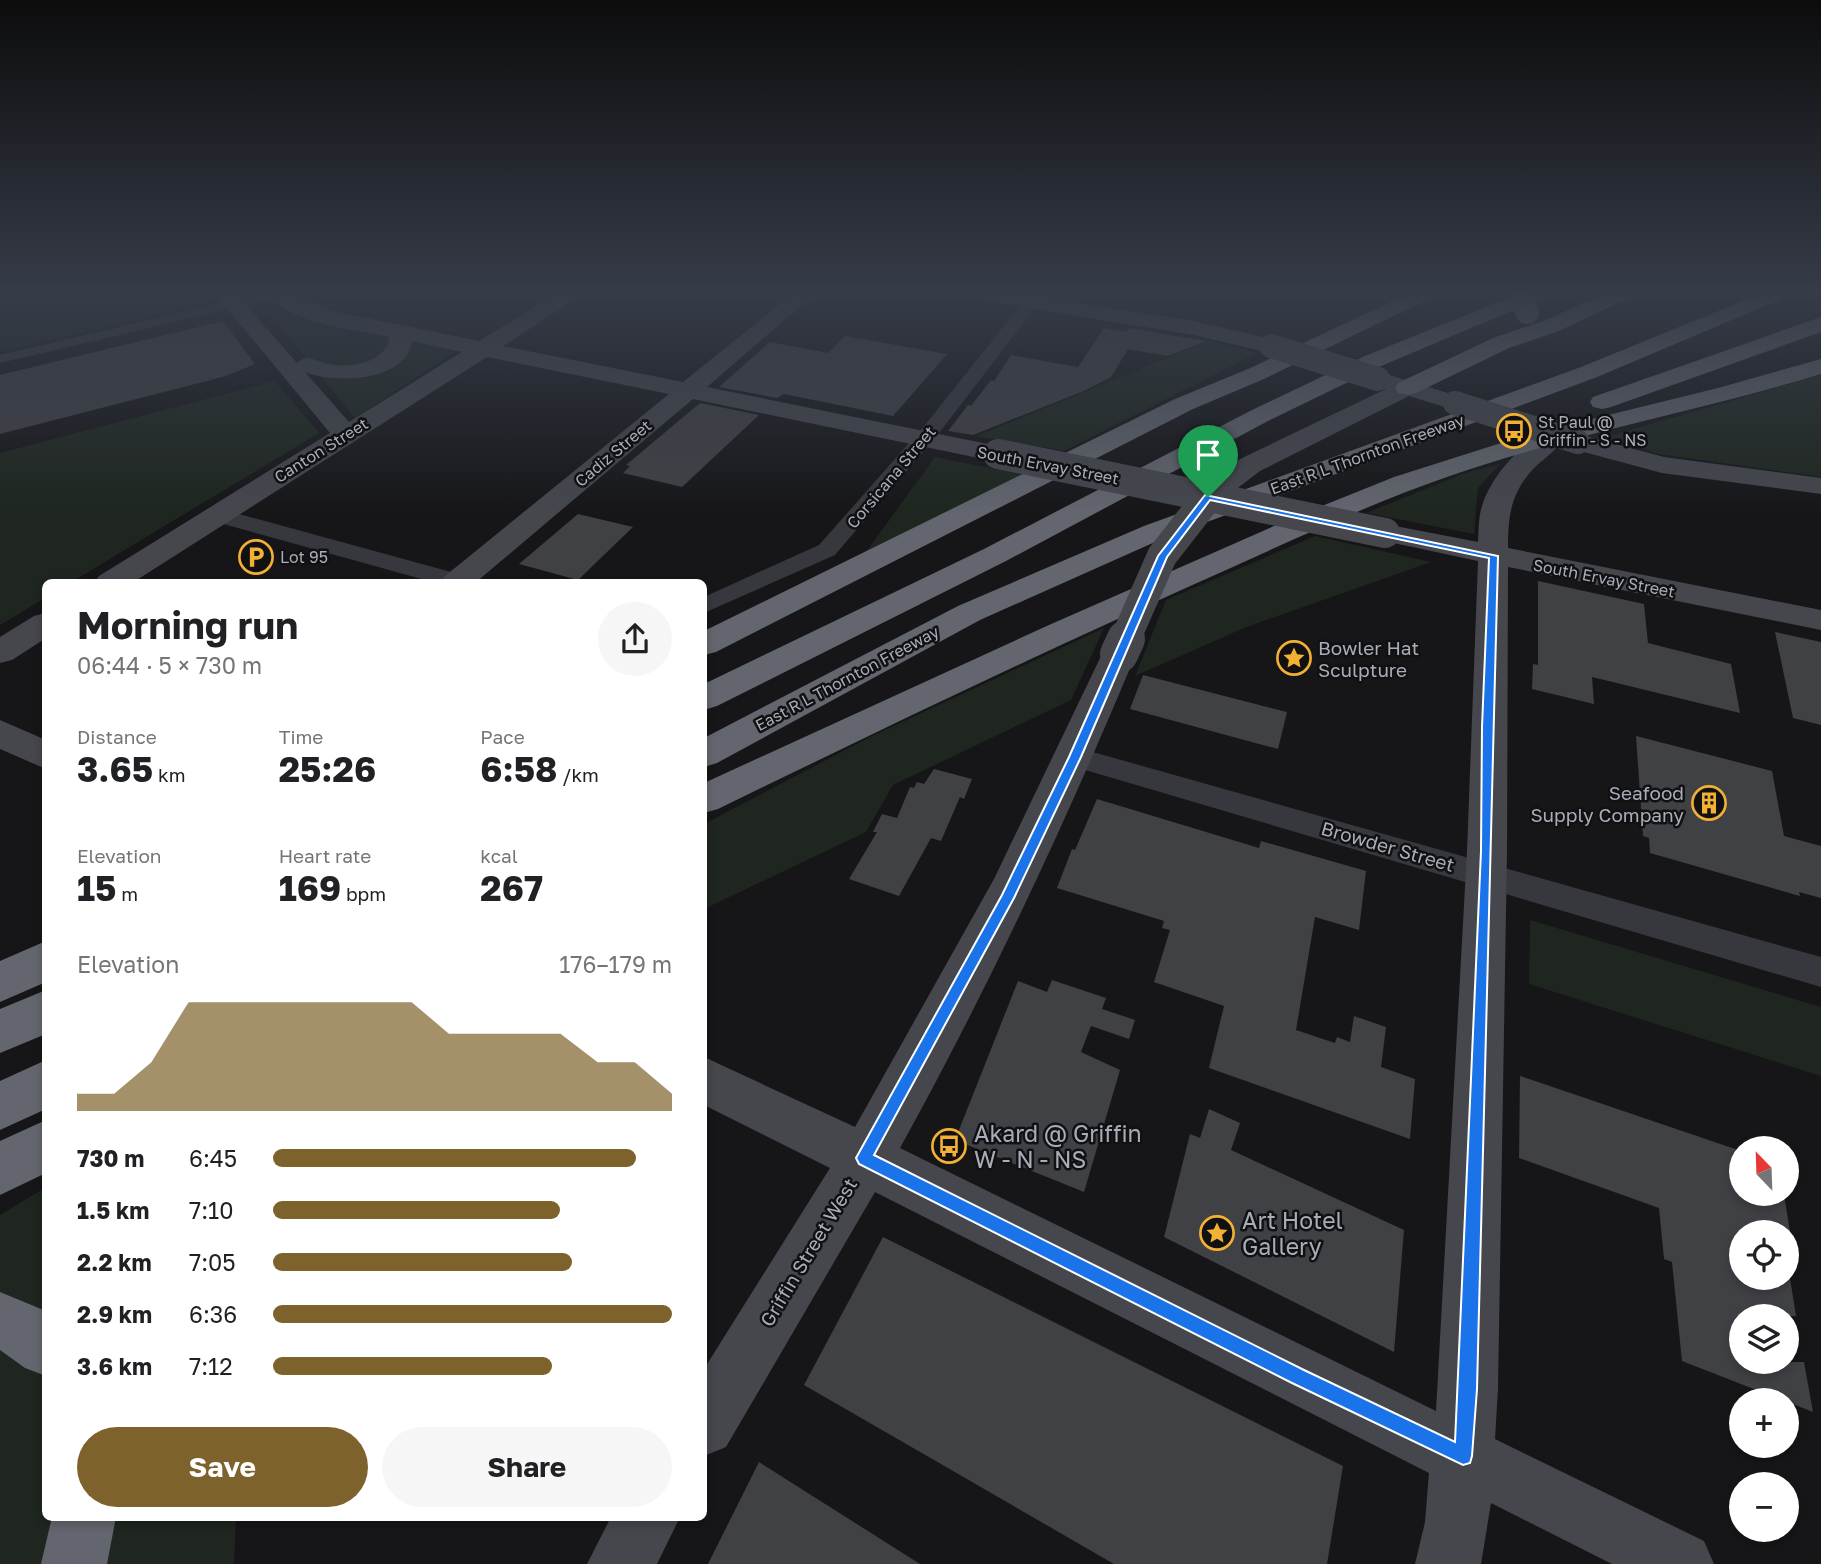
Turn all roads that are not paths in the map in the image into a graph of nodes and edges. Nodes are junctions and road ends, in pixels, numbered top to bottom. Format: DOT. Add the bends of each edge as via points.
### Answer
graph roads {
  1 [pos="289,369"];
  2 [pos="310,369"];
  3 [pos="321,369"];
  4 [pos="364,369"];
  5 [pos="449,369"];
  6 [pos="580,369"];
  7 [pos="715,369"];
  8 [pos="978,369"];
  9 [pos="1247,369"];
  10 [pos="1265,369"];
  11 [pos="1345,369"];
  12 [pos="1361,369"];
  13 [pos="1447,369"];
  14 [pos="1596,369"];
  15 [pos="1599,369"];
  16 [pos="1694,369"];
  17 [pos="1804,369"];
  18 [pos="1589,372"];
  19 [pos="1407,388"];
  20 [pos="687,392"];
  21 [pos="1207,393"];
  22 [pos="313,397"];
  23 [pos="1259,416"];
  24 [pos="345,434"];
  25 [pos="1561,437"];
  26 [pos="922,440"];
  27 [pos="1821,486"];
  28 [pos="1208,497"];
  29 [pos="217,515"];
  30 [pos="1154,532"];
  31 [pos="1494,556"];
  32 [pos="116,579"];
  33 [pos="449,579"];
  34 [pos="464,579"];
  35 [pos="707,605"];
  36 [pos="1821,620"];
  37 [pos="42,626"];
  38 [pos="707,643"];
  39 [pos="0,652"];
  40 [pos="707,655"];
  41 [pos="707,697"];
  42 [pos="0,733"];
  43 [pos="707,752"];
  44 [pos="42,753"];
  45 [pos="1075,757"];
  46 [pos="707,791"];
  47 [pos="707,798"];
  48 [pos="1486,874"];
  49 [pos="42,962"];
  50 [pos="1821,972"];
  51 [pos="0,982"];
  52 [pos="42,1013"];
  53 [pos="0,1032"];
  54 [pos="707,1081"];
  55 [pos="42,1085"];
  56 [pos="0,1106"];
  57 [pos="42,1147"];
  58 [pos="864,1158"];
  59 [pos="0,1169"];
  60 [pos="0,1321"];
  61 [pos="42,1344"];
  62 [pos="707,1420"];
  63 [pos="1463,1456"];
  64 [pos="83,1521"];
  65 [pos="646,1521"];
  66 [pos="74,1564"];
  67 [pos="620,1564"];
  68 [pos="1448,1564"];
  69 [pos="1681,1564"];
  1 -- 22 [label="main road"];
  2 -- 22 [label="main road"];
  3 -- 4 [label="main road"];
  5 -- 24 [label="main road, Canton Street"];
  6 -- 20 [label="main road, South Ervay Street"];
  7 -- 20 [label="main road, Cadiz Street"];
  8 -- 26 [label="street, Corsicana Street"];
  9 -- 21 [label="highway"];
  10 -- 21 [label="highway"];
  11 -- 19 [label="main road, bridge"];
  12 -- 23 [label="highway"];
  13 -- 19 [label="highway"];
  14 -- 18 [label="highway, East R L Thornton Freeway"];
  15 -- 18 [label="highway"];
  16 -- 25 [label="highway" via="1623,394"];
  17 -- 47 [label="highway" via="1436,471 965,674"];
  18 -- 30 [label="highway, East R L Thornton Freeway"];
  19 -- 25 [label="main road, bridge"];
  19 -- 28 [label="main road, Griffin Street West" via="1250,465"];
  20 -- 26 [label="main road, South Ervay Street"];
  20 -- 34 [label="main road, Cadiz Street"];
  21 -- 38 [label="highway"];
  22 -- 24 [label="main road"];
  23 -- 40 [label="highway"];
  23 -- 41 [label="highway" via="995,555"];
  24 -- 29 [label="main road, Canton Street"];
  25 -- 27 [label="main road" via="1662,464"];
  25 -- 31 [label="main road" via="1518,467 1497,498"];
  26 -- 28 [label="main road, South Ervay Street, bridge"];
  26 -- 35 [label="street, Corsicana Street" via="827,550"];
  28 -- 31 [label="main road, South Ervay Street, bridge"];
  28 -- 45 [label="main road, Griffin Street West, bridge" via="1162,556"];
  29 -- 32 [label="main road, Canton Street"];
  29 -- 33 [label="street"];
  30 -- 43 [label="highway, East R L Thornton Freeway" via="969,613"];
  30 -- 46 [label="highway" via="1119,561"];
  31 -- 36 [label="main road, South Ervay Street"];
  31 -- 48 [label="main road"];
  37 -- 39 [label="main road"];
  42 -- 44 [label="main road"];
  45 -- 48 [label="street, Browder Street"];
  45 -- 58 [label="main road, Griffin Street West" via="1007,898"];
  48 -- 50 [label="street, Browder Street"];
  48 -- 63 [label="main road"];
  49 -- 51 [label="highway"];
  52 -- 53 [label="highway"];
  54 -- 58 [label="main road"];
  55 -- 56 [label="highway"];
  57 -- 59 [label="highway"];
  58 -- 62 [label="main road, Griffin Street West"];
  58 -- 63 [label="main road"];
  60 -- 61 [label="highway" via="19,1327"];
  63 -- 68 [label="main road"];
  63 -- 69 [label="main road"];
  64 -- 66 [label="highway"];
  65 -- 67 [label="main road"];
}
